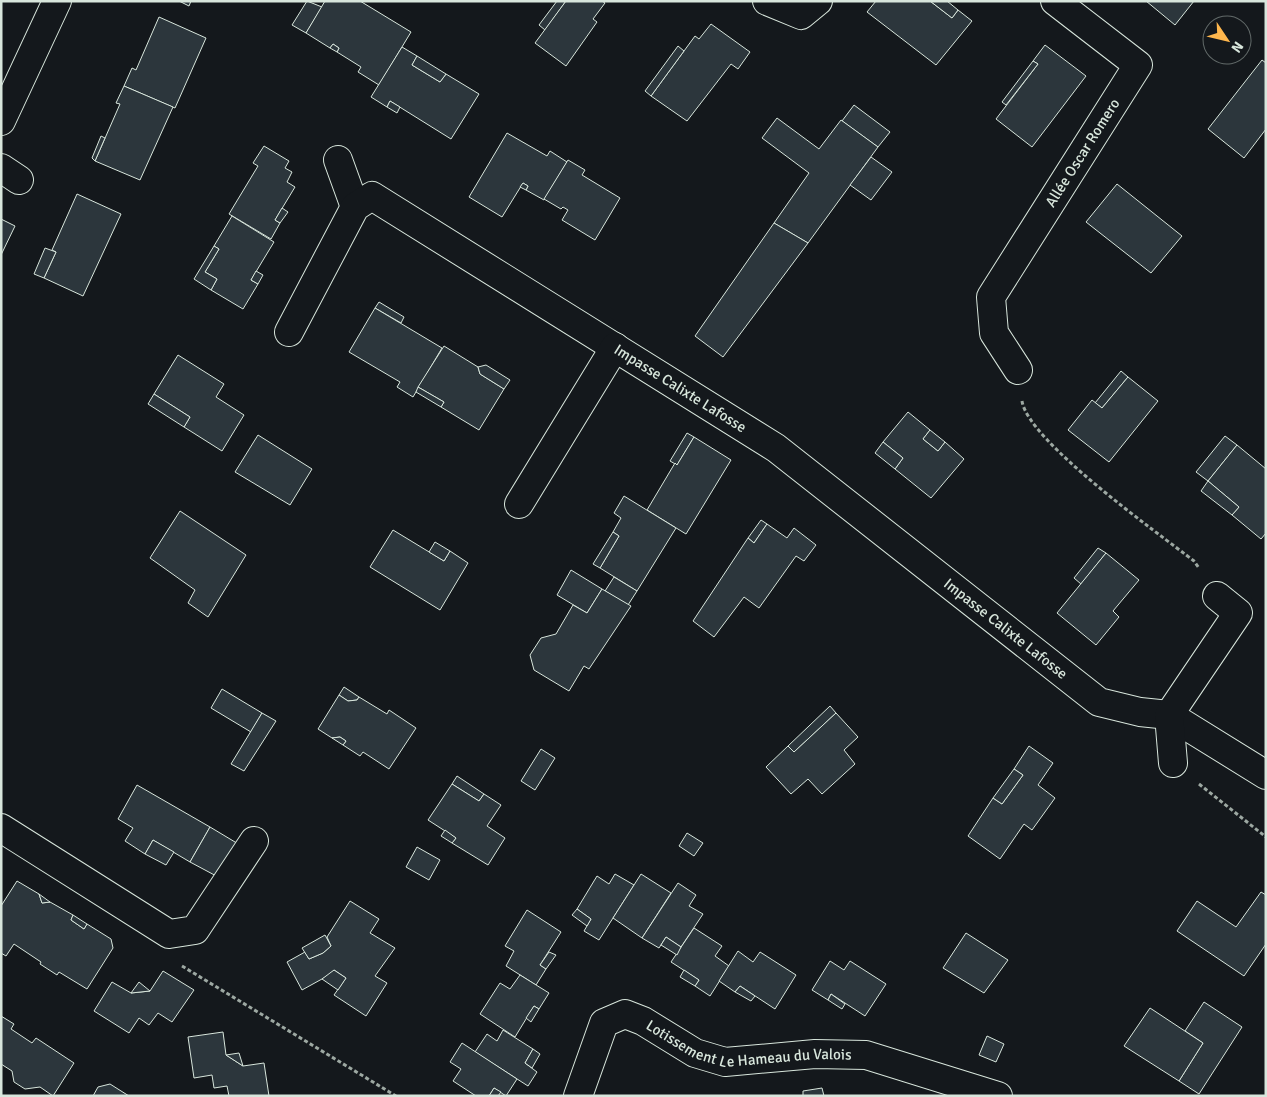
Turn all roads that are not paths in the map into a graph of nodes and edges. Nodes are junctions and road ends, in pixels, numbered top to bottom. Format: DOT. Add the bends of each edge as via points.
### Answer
graph roads {
  1 [pos="57,1"];
  2 [pos="767,1"];
  3 [pos="818,1"];
  4 [pos="1055,1"];
  5 [pos="1,121"];
  6 [pos="338,160"];
  7 [pos="355,207"];
  8 [pos="289,332"];
  9 [pos="615,348"];
  10 [pos="1018,370"];
  11 [pos="519,504"];
  12 [pos="1217,596"];
  13 [pos="1169,715"];
  14 [pos="1173,763"];
  15 [pos="1266,774"];
  16 [pos="1,828"];
  17 [pos="254,841"];
  18 [pos="980,1093"];
  19 [pos="578,1096"];
  1 -- 5 [label="street"];
  2 -- 3 [label="street" via="801,15"];
  4 -- 10 [label="street, Allée Oscar Romero" via="1138,64 991,297 994,333"];
  6 -- 7 [label="street"];
  7 -- 8 [label="street"];
  7 -- 9 [label="street, Impasse Calixte Lafosse" via="372,196"];
  9 -- 11 [label="street"];
  9 -- 13 [label="street, Impasse Calixte Lafosse" via="776,448 1100,702"];
  12 -- 13 [label="street" via="1238,613"];
  13 -- 14 [label="street"];
  13 -- 15 [label="street"];
  16 -- 17 [label="street" via="168,934 195,930"];
  18 -- 19 [label="street, Lotissement Le Hameau du Valois" via="866,1055 815,1054 725,1062 695,1053 626,1014 604,1023"];
}
